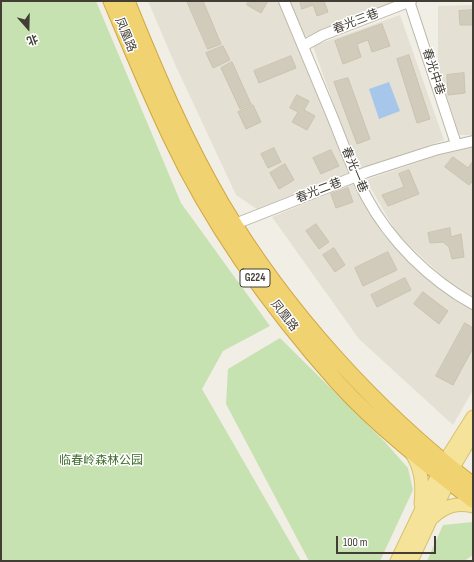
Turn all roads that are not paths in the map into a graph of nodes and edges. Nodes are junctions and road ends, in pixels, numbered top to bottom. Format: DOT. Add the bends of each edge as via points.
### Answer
graph roads {
  1 [pos="111,1"];
  2 [pos="127,1"];
  3 [pos="284,1"];
  4 [pos="410,1"];
  5 [pos="302,46"];
  6 [pos="473,141"];
  7 [pos="456,144"];
  8 [pos="356,176"];
  9 [pos="235,224"];
  10 [pos="473,304"];
  11 [pos="473,417"];
  12 [pos="473,433"];
  13 [pos="409,449"];
  14 [pos="446,472"];
  15 [pos="473,485"];
  16 [pos="473,500"];
  17 [pos="473,506"];
  18 [pos="426,515"];
  19 [pos="397,561"];
  20 [pos="411,561"];
  1 -- 13 [label="highway, 凤凰路 / G224" via="170,137 244,264 338,383"];
  2 -- 9 [label="highway, 凤凰路 / G224" via="183,130"];
  3 -- 5 [label="street, 春光一巷"];
  4 -- 5 [label="street, 春光三巷" via="323,35"];
  4 -- 7 [label="street, 春光中巷"];
  5 -- 8 [label="street, 春光一巷"];
  6 -- 7 [label="street, 春光二巷"];
  7 -- 8 [label="street, 春光二巷"];
  8 -- 9 [label="street, 春光二巷"];
  8 -- 10 [label="street, 春光一巷" via="373,209 395,240 423,268 457,295"];
  9 -- 14 [label="highway, 凤凰路 / G224" via="250,248 336,359"];
  11 -- 14 [label="main road"];
  12 -- 14 [label="main road"];
  13 -- 14 [label="highway, 凤凰路 / G224"];
  13 -- 18 [label="main road" via="422,479"];
  14 -- 15 [label="highway, 凤凰路 / G224"];
  14 -- 16 [label="highway, 凤凰路 / G224"];
  14 -- 18 [label="main road"];
  17 -- 18 [label="main road" via="457,504"];
  18 -- 19 [label="main road"];
  18 -- 20 [label="main road"];
}
